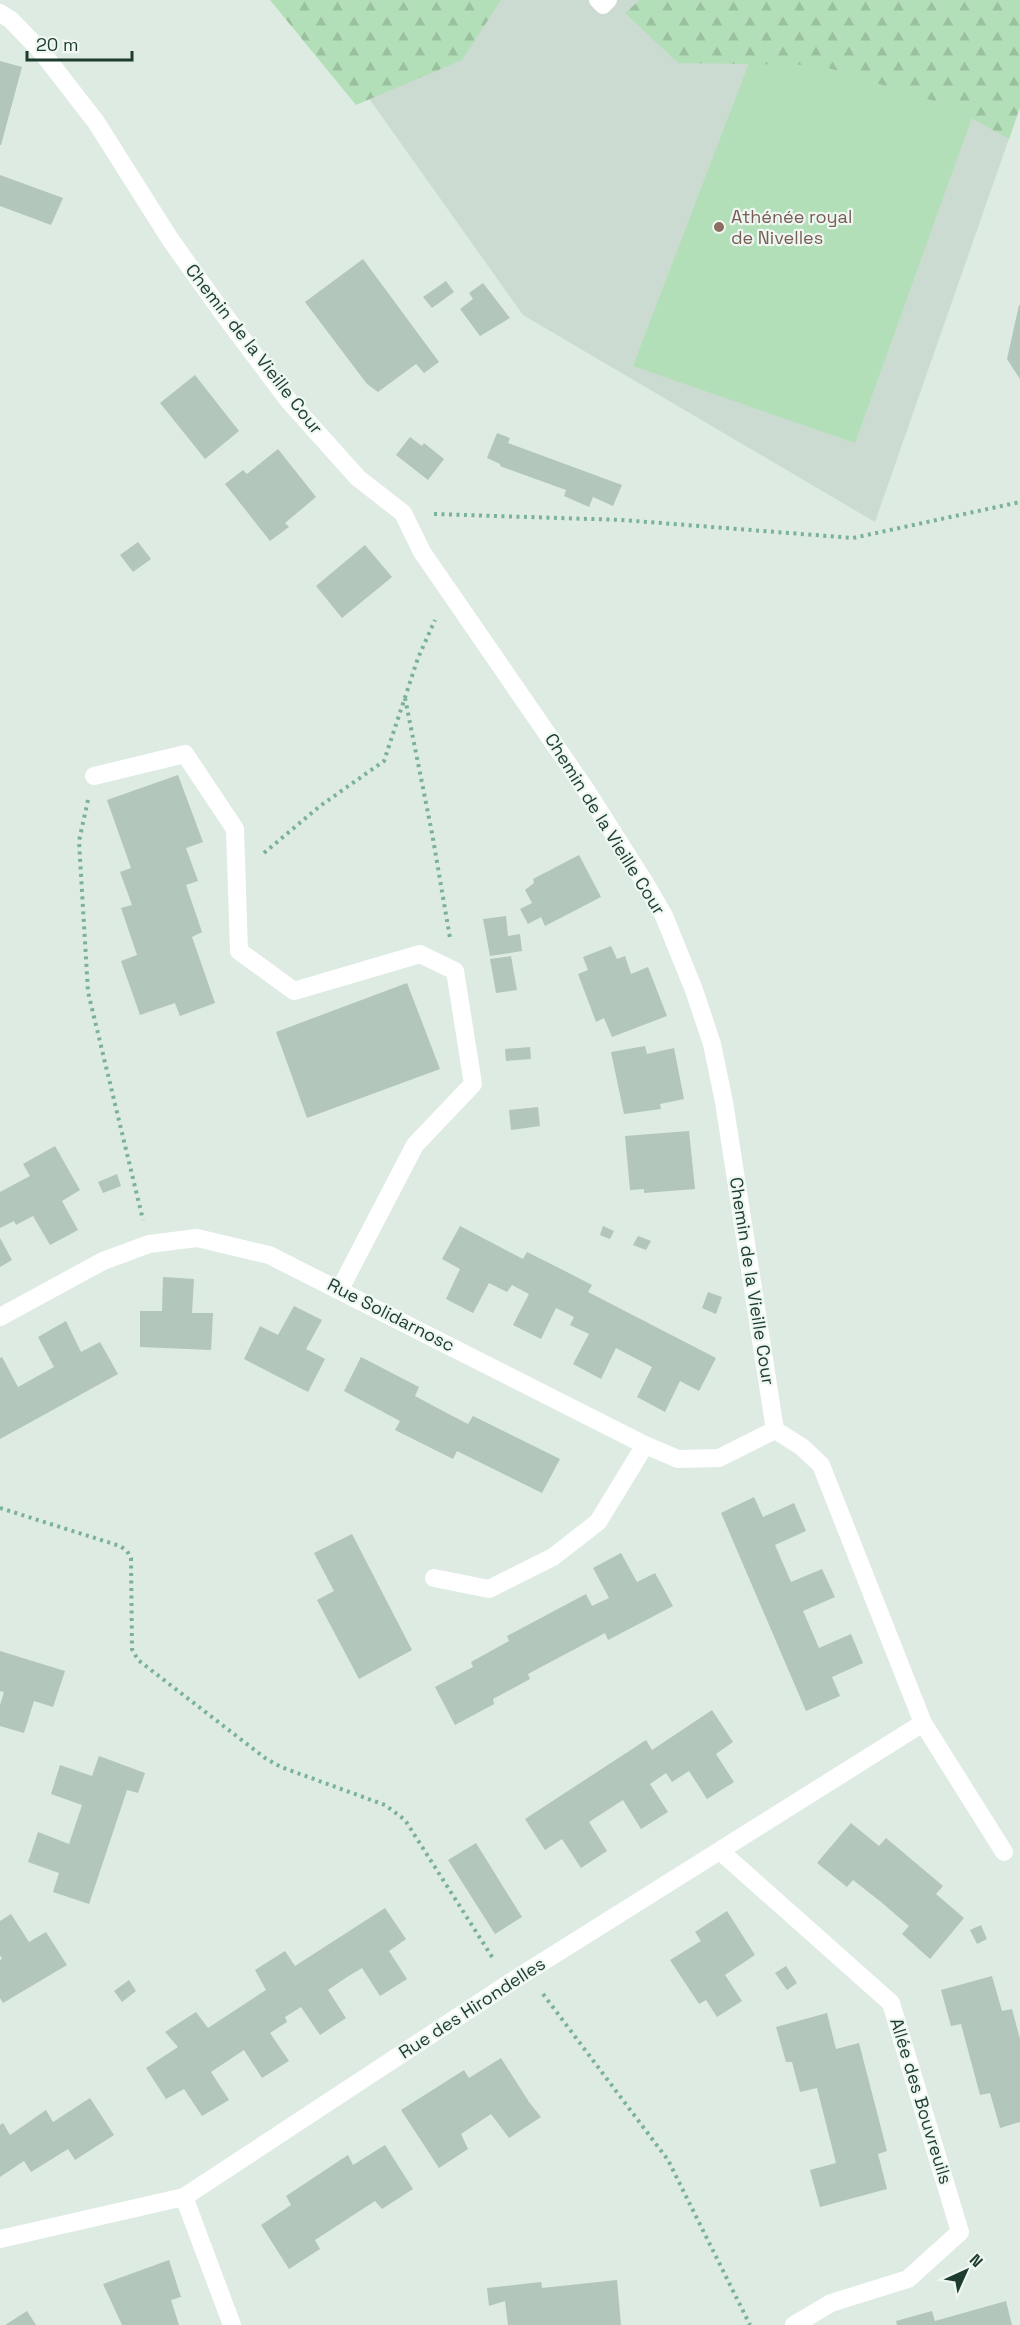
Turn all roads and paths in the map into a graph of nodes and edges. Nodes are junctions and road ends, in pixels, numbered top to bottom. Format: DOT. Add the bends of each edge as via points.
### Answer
graph roads {
  1 [pos="597,0"];
  2 [pos="609,0"];
  3 [pos="0,13"];
  4 [pos="1020,502"];
  5 [pos="403,513"];
  6 [pos="450,590"];
  7 [pos="405,697"];
  8 [pos="94,776"];
  9 [pos="237,876"];
  10 [pos="455,971"];
  11 [pos="149,1244"];
  12 [pos="340,1289"];
  13 [pos="0,1317"];
  14 [pos="775,1430"];
  15 [pos="645,1445"];
  16 [pos="0,1508"];
  17 [pos="434,1578"];
  18 [pos="923,1723"];
  19 [pos="720,1851"];
  20 [pos="1004,1852"];
  21 [pos="527,1972"];
  22 [pos="509,1983"];
  23 [pos="184,2198"];
  24 [pos="0,2239"];
  25 [pos="232,2325"];
  26 [pos="750,2325"];
  27 [pos="794,2325"];
  1 -- 2 [label="lane" via="603,6"];
  3 -- 5 [label="street, Chemin de la Vieille Cour" via="41,51 96,122 170,238 289,401 358,478"];
  4 -- 5 [label="path" via="853,538 622,520"];
  5 -- 6 [label="street, Chemin de la Vieille Cour" via="422,552"];
  6 -- 7 [label="path" via="418,658"];
  6 -- 14 [label="street, Chemin de la Vieille Cour" via="645,883 664,916 694,990 724,1102"];
  7 -- 9 [label="path" via="384,761 320,806"];
  7 -- 10 [label="path"];
  8 -- 9 [label="street" via="185,754 235,829"];
  8 -- 11 [label="path" via="79,841 88,992"];
  9 -- 10 [label="street" via="239,951 294,991 420,954"];
  10 -- 12 [label="street" via="473,1084 415,1144"];
  11 -- 12 [label="street, Rue Solidarnosc" via="198,1238 243,1248 269,1255"];
  11 -- 13 [label="street, Rue Solidarnosc" via="103,1261"];
  12 -- 15 [label="street, Rue Solidarnosc"];
  14 -- 15 [label="street, Rue Solidarnosc" via="719,1458 678,1459"];
  14 -- 18 [label="street" via="821,1465"];
  15 -- 17 [label="street" via="598,1522 553,1557 489,1588"];
  16 -- 22 [label="path" via="127,1551 131,1558 132,1649 138,1660 265,1758 385,1804 396,1812 405,1820"];
  18 -- 19 [label="street, Rue des Hirondelles"];
  18 -- 20 [label="street"];
  19 -- 21 [label="street, Rue des Hirondelles"];
  19 -- 27 [label="street, Allée des Bouvreuils" via="891,2003 960,2232 909,2279 831,2303"];
  21 -- 22 [label="street, Rue des Hirondelles"];
  21 -- 26 [label="path" via="668,2160"];
  22 -- 23 [label="street, Rue des Hirondelles"];
  23 -- 24 [label="street, Rue des Hirondelles"];
  23 -- 25 [label="street"];
}
